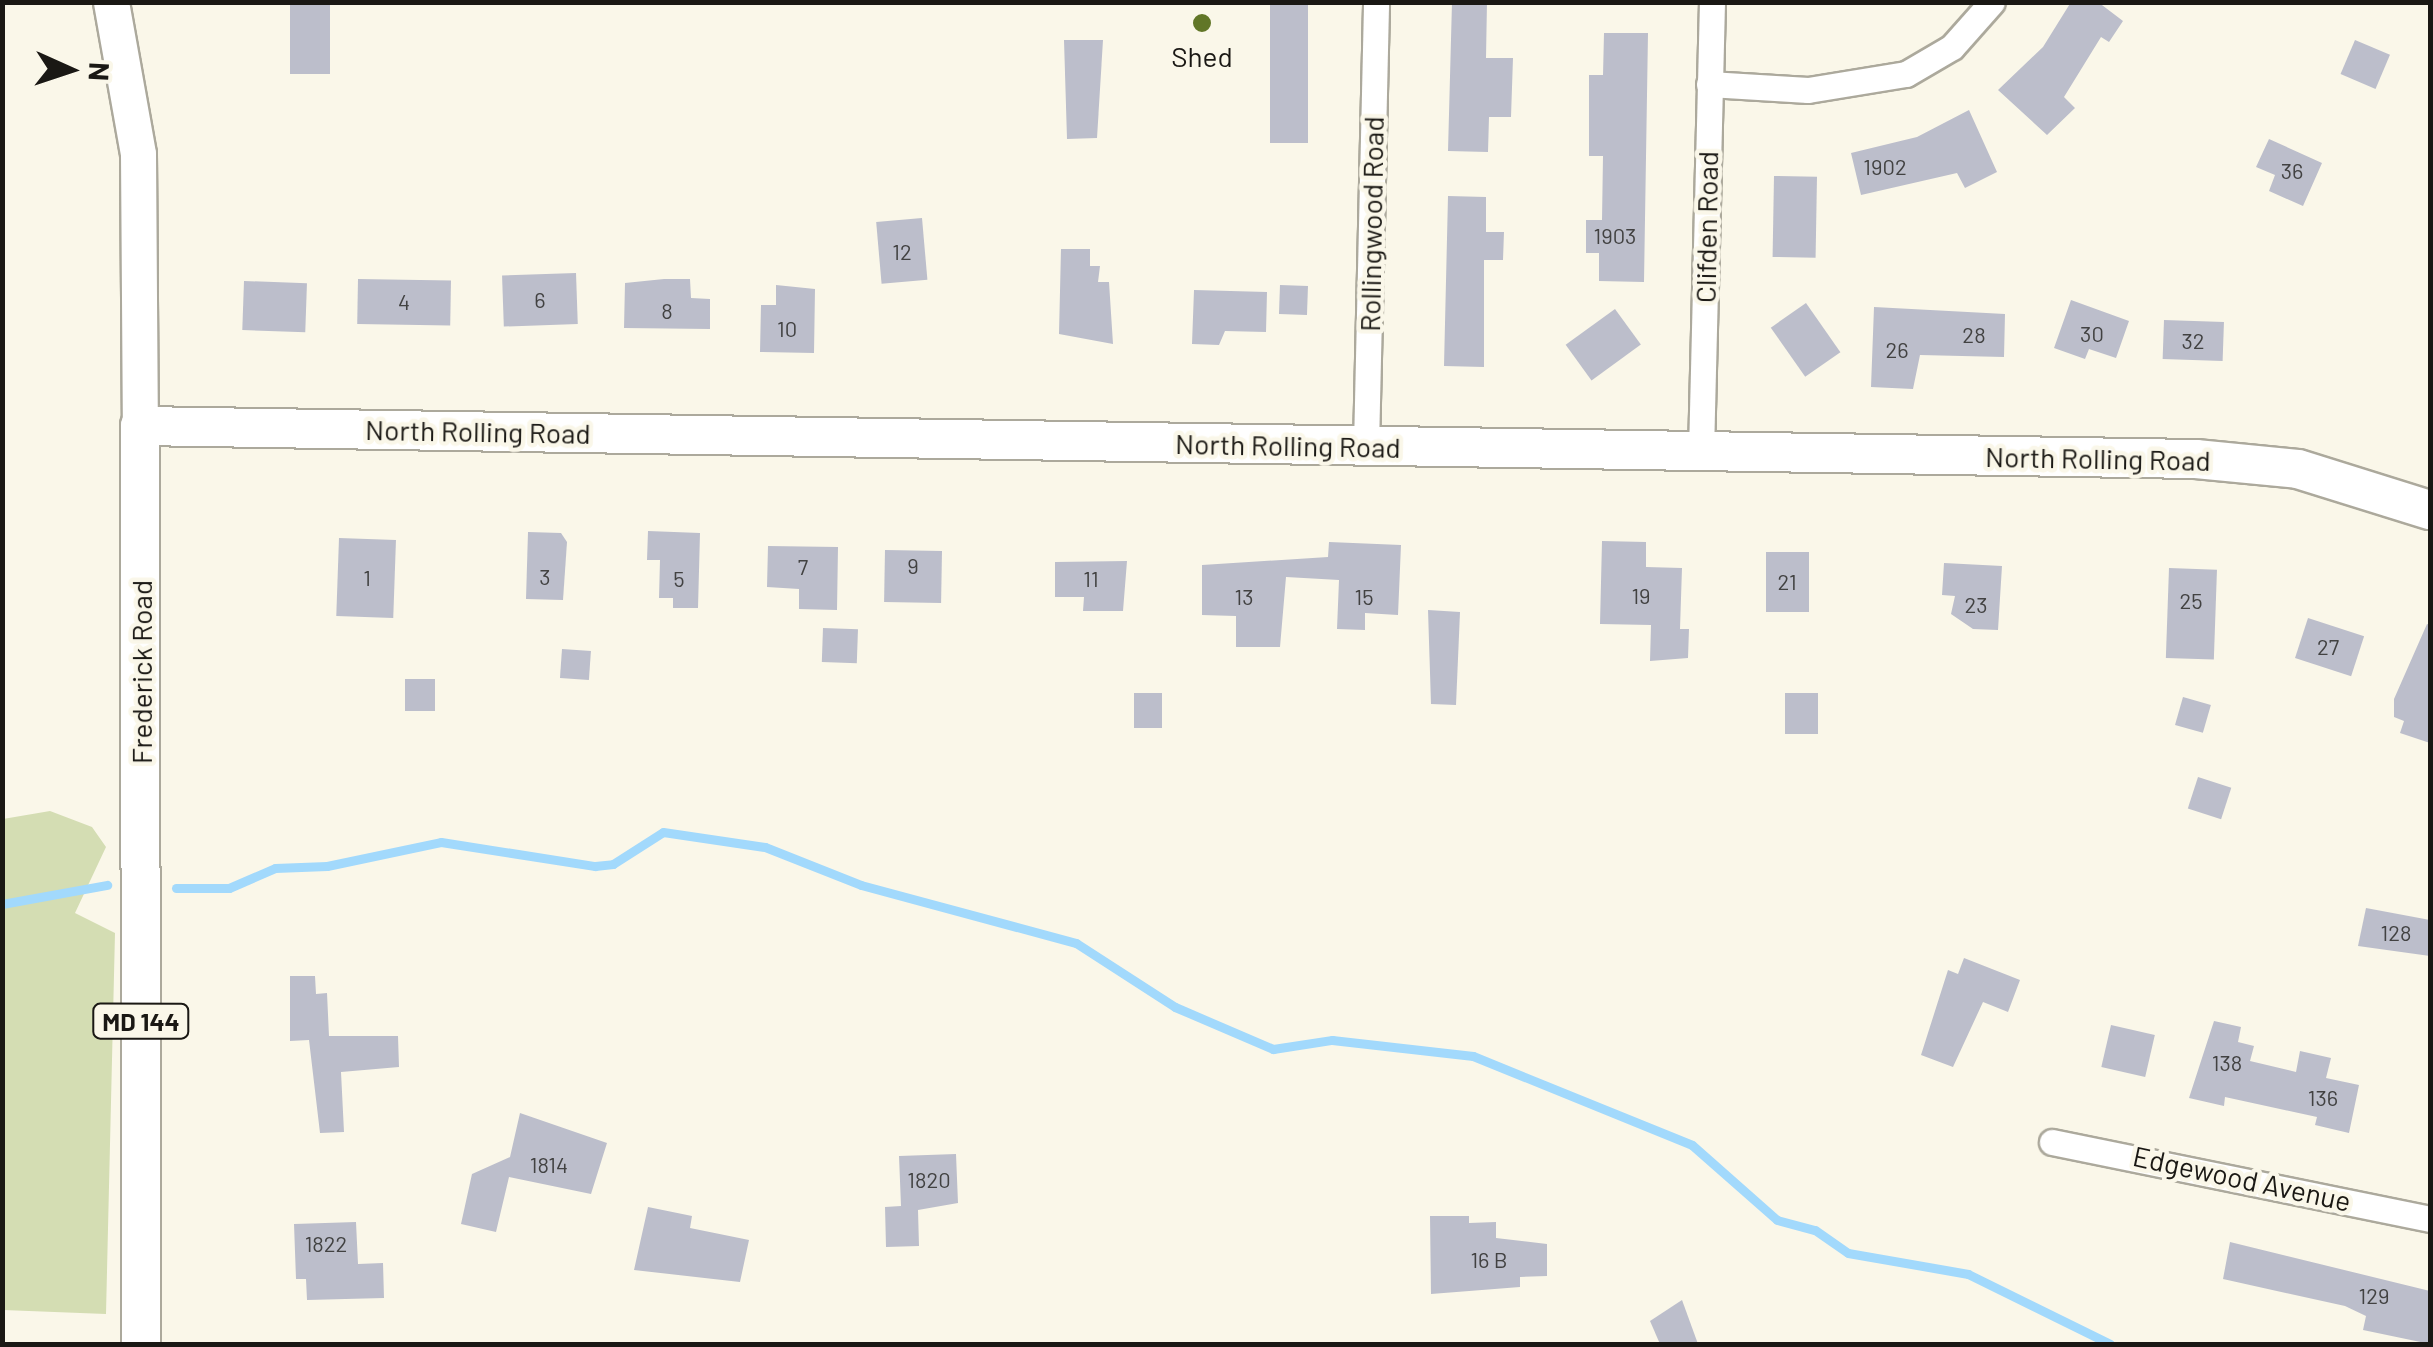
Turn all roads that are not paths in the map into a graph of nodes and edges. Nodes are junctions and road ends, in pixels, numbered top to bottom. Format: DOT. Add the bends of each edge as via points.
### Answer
graph roads {
  1 [pos="110,2"];
  2 [pos="1376,2"];
  3 [pos="1712,2"];
  4 [pos="1992,2"];
  5 [pos="1709,84"];
  6 [pos="140,426"];
  7 [pos="1366,446"];
  8 [pos="1701,452"];
  9 [pos="2430,510"];
  10 [pos="2052,1142"];
  11 [pos="2430,1219"];
  12 [pos="141,1344"];
  1 -- 6 [label="main road, Frederick Road / MD 144" via="138,154"];
  2 -- 7 [label="street, Rollingwood Road"];
  3 -- 5 [label="street, Clifden Road"];
  4 -- 5 [label="street" via="1952,47 1906,74 1808,90"];
  5 -- 8 [label="street, Clifden Road"];
  6 -- 7 [label="main road, North Rolling Road"];
  6 -- 12 [label="main road, Frederick Road / MD 144"];
  7 -- 8 [label="main road, North Rolling Road"];
  8 -- 9 [label="main road, North Rolling Road" via="2196,459 2298,469"];
  10 -- 11 [label="street, Edgewood Avenue"];
}
